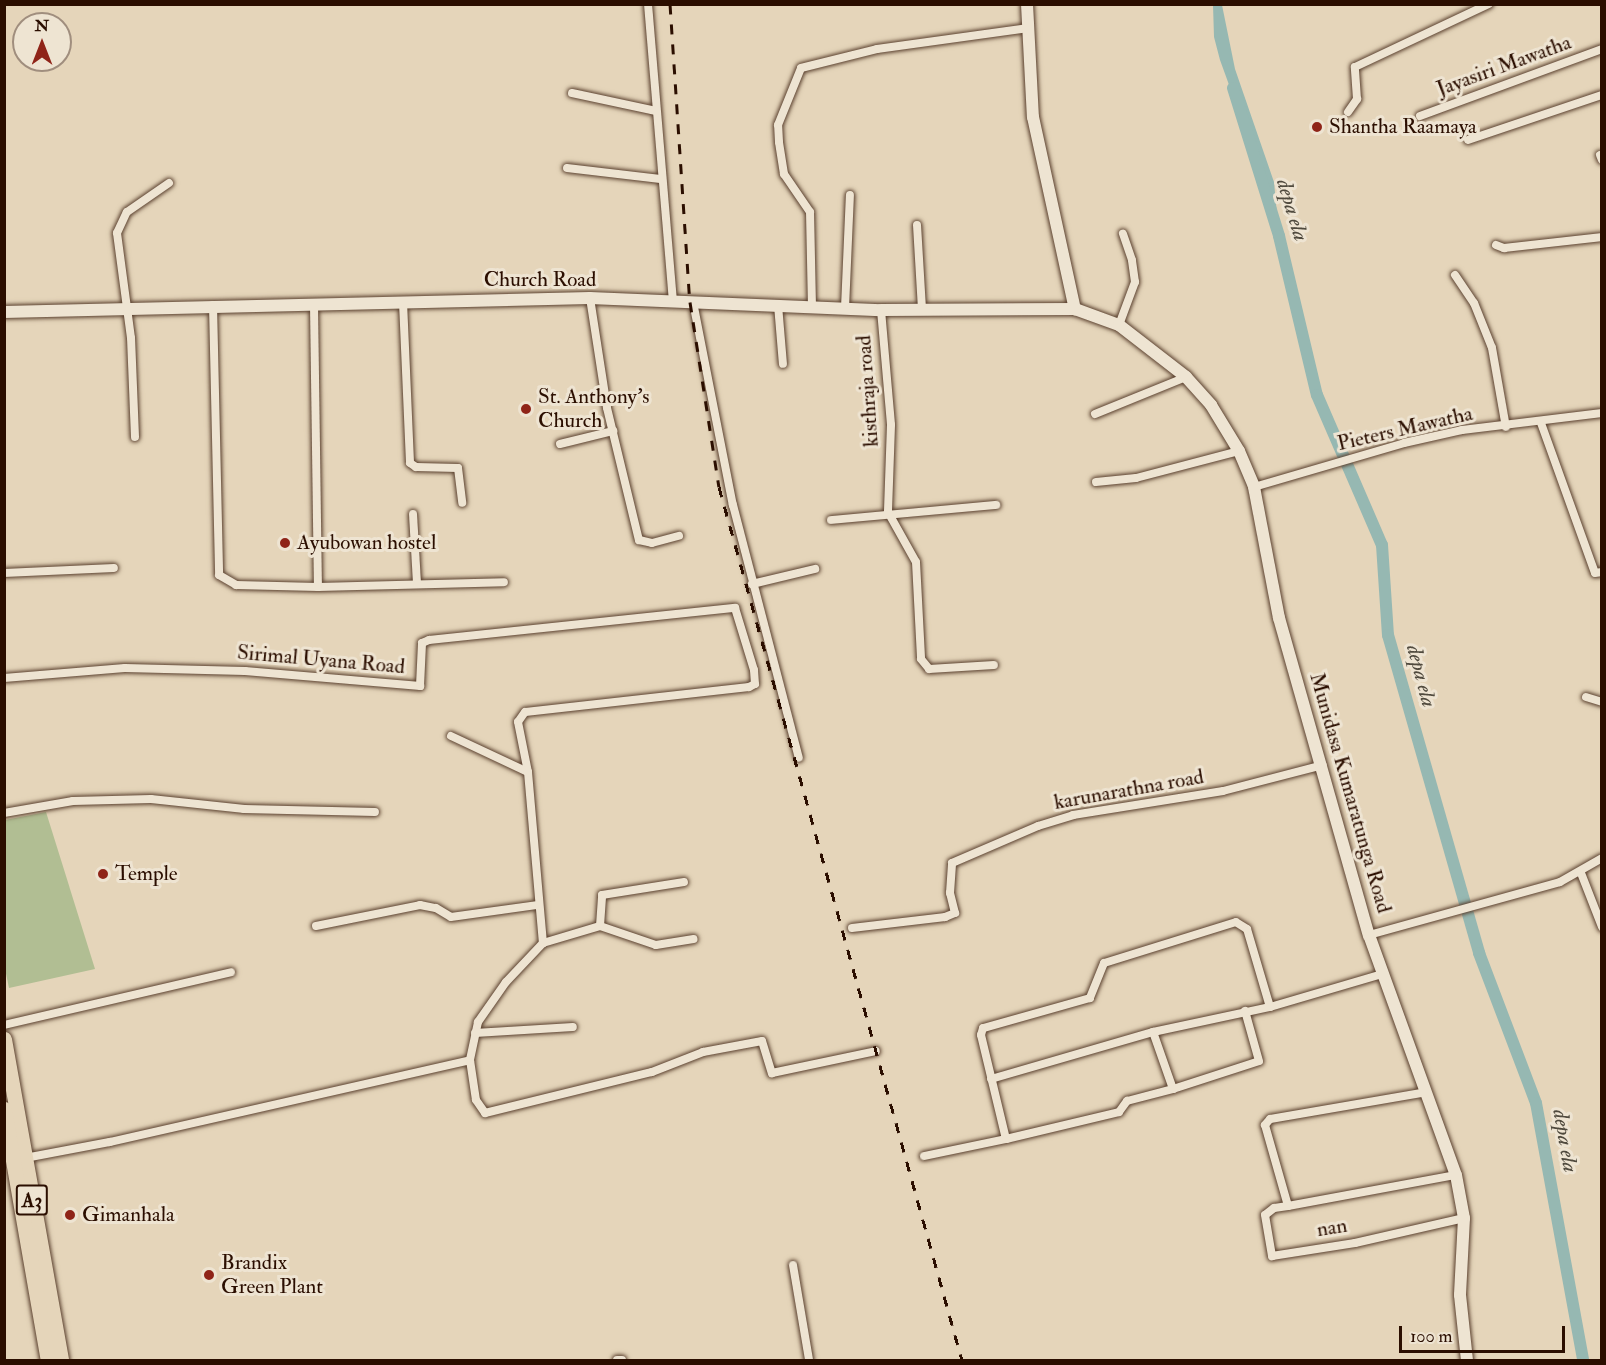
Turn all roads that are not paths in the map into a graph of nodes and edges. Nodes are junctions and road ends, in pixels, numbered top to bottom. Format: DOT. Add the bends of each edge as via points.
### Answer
graph roads {
  1 [pos="648,4"];
  2 [pos="1027,4"];
  3 [pos="1489,4"];
  4 [pos="1029,28"];
  5 [pos="1602,49"];
  6 [pos="572,93"];
  7 [pos="1602,95"];
  8 [pos="656,111"];
  9 [pos="1348,112"];
  10 [pos="1419,116"];
  11 [pos="1468,140"];
  12 [pos="567,168"];
  13 [pos="660,179"];
  14 [pos="169,183"];
  15 [pos="850,195"];
  16 [pos="917,225"];
  17 [pos="1123,234"];
  18 [pos="1602,237"];
  19 [pos="1496,245"];
  20 [pos="1455,275"];
  21 [pos="590,298"];
  22 [pos="673,301"];
  23 [pos="403,302"];
  24 [pos="693,302"];
  25 [pos="213,305"];
  26 [pos="314,305"];
  27 [pos="778,306"];
  28 [pos="812,307"];
  29 [pos="125,308"];
  30 [pos="845,308"];
  31 [pos="922,308"];
  32 [pos="1075,309"];
  33 [pos="881,310"];
  34 [pos="4,312"];
  35 [pos="1119,325"];
  36 [pos="783,364"];
  37 [pos="1186,377"];
  38 [pos="1602,413"];
  39 [pos="1095,414"];
  40 [pos="1541,423"];
  41 [pos="1506,427"];
  42 [pos="613,431"];
  43 [pos="135,437"];
  44 [pos="560,444"];
  45 [pos="1239,451"];
  46 [pos="1096,482"];
  47 [pos="1254,487"];
  48 [pos="462,503"];
  49 [pos="996,505"];
  50 [pos="888,512"];
  51 [pos="413,514"];
  52 [pos="831,520"];
  53 [pos="679,536"];
  54 [pos="114,568"];
  55 [pos="814,569"];
  56 [pos="1602,572"];
  57 [pos="4,573"];
  58 [pos="504,582"];
  59 [pos="417,584"];
  60 [pos="752,584"];
  61 [pos="318,587"];
  62 [pos="994,665"];
  63 [pos="4,678"];
  64 [pos="1586,698"];
  65 [pos="1602,702"];
  66 [pos="451,736"];
  67 [pos="799,758"];
  68 [pos="1323,765"];
  69 [pos="528,772"];
  70 [pos="375,812"];
  71 [pos="4,813"];
  72 [pos="1602,858"];
  73 [pos="1581,873"];
  74 [pos="684,882"];
  75 [pos="538,905"];
  76 [pos="316,926"];
  77 [pos="600,926"];
  78 [pos="1602,927"];
  79 [pos="852,928"];
  80 [pos="1369,935"];
  81 [pos="694,939"];
  82 [pos="543,944"];
  83 [pos="231,972"];
  84 [pos="1382,974"];
  85 [pos="1270,1008"];
  86 [pos="1245,1011"];
  87 [pos="4,1025"];
  88 [pos="573,1027"];
  89 [pos="1153,1032"];
  90 [pos="475,1033"];
  91 [pos="4,1038"];
  92 [pos="876,1051"];
  93 [pos="470,1060"];
  94 [pos="991,1079"];
  95 [pos="1173,1089"];
  96 [pos="1427,1092"];
  97 [pos="4,1109"];
  98 [pos="1006,1139"];
  99 [pos="924,1156"];
  100 [pos="25,1158"];
  101 [pos="1456,1175"];
  102 [pos="1288,1206"];
  103 [pos="1464,1218"];
  104 [pos="793,1265"];
  105 [pos="48,1360"];
  106 [pos="61,1360"];
  107 [pos="617,1360"];
  108 [pos="622,1360"];
  109 [pos="808,1360"];
  110 [pos="1467,1360"];
  1 -- 8 [label="street"];
  2 -- 4 [label="street"];
  3 -- 9 [label="street" via="1355,67 1357,99"];
  4 -- 28 [label="street" via="877,49 801,68 778,126 784,174 810,212"];
  4 -- 32 [label="street" via="1033,117"];
  5 -- 10 [label="street, Jayasiri Mawatha"];
  6 -- 8 [label="street"];
  7 -- 11 [label="street"];
  8 -- 13 [label="street"];
  12 -- 13 [label="street"];
  13 -- 22 [label="street"];
  14 -- 29 [label="street" via="120,221 117,233"];
  15 -- 30 [label="street"];
  16 -- 31 [label="street"];
  17 -- 35 [label="street" via="1135,282"];
  18 -- 19 [label="street" via="1504,248"];
  20 -- 41 [label="street" via="1474,303 1492,348"];
  21 -- 22 [label="street, Church Road"];
  21 -- 23 [label="street, Church Road"];
  21 -- 42 [label="street"];
  22 -- 24 [label="street, Church Road"];
  23 -- 26 [label="street, Church Road"];
  23 -- 48 [label="street" via="410,463 416,467 458,468"];
  24 -- 27 [label="street, Church Road"];
  24 -- 60 [label="street"];
  25 -- 26 [label="street, Church Road"];
  25 -- 29 [label="street, Church Road"];
  25 -- 61 [label="street" via="219,575 236,585"];
  26 -- 61 [label="street"];
  27 -- 28 [label="street, Church Road"];
  27 -- 36 [label="street"];
  28 -- 30 [label="street, Church Road"];
  29 -- 34 [label="street, Church Road"];
  29 -- 43 [label="street" via="131,338"];
  30 -- 33 [label="street, Church Road"];
  31 -- 32 [label="street, Church Road"];
  31 -- 33 [label="street, Church Road"];
  32 -- 35 [label="street, Munidasa Kumaratunga Road"];
  33 -- 50 [label="street, kisthraja road" via="891,470"];
  35 -- 37 [label="street, Munidasa Kumaratunga Road"];
  37 -- 39 [label="street"];
  37 -- 45 [label="street, Munidasa Kumaratunga Road" via="1211,405"];
  38 -- 40 [label="street, Pieters Mawatha"];
  40 -- 41 [label="street, Pieters Mawatha"];
  40 -- 56 [label="street" via="1595,573"];
  41 -- 47 [label="street, Pieters Mawatha" via="1462,430"];
  42 -- 44 [label="street"];
  42 -- 53 [label="street" via="639,540 652,543"];
  45 -- 46 [label="street" via="1136,478"];
  45 -- 47 [label="street, Munidasa Kumaratunga Road"];
  47 -- 68 [label="street, Munidasa Kumaratunga Road" via="1279,618"];
  49 -- 50 [label="street" via="924,514"];
  50 -- 52 [label="street"];
  50 -- 62 [label="street" via="916,562 924,666 929,669"];
  51 -- 59 [label="street"];
  54 -- 57 [label="street"];
  55 -- 60 [label="street"];
  58 -- 59 [label="street"];
  59 -- 61 [label="street"];
  60 -- 67 [label="street"];
  63 -- 69 [label="street, Sirimal Uyana Road" via="125,668 245,671 420,686 422,643 429,640 735,608 755,684 525,712 518,722"];
  64 -- 65 [label="street"];
  66 -- 69 [label="street"];
  68 -- 79 [label="street, karunarathna road" via="1223,791 1073,814 1038,826 952,863 950,893 955,913 945,918"];
  68 -- 80 [label="street, Munidasa Kumaratunga Road"];
  69 -- 75 [label="street"];
  70 -- 71 [label="street" via="244,809 151,798 73,801"];
  72 -- 73 [label="street"];
  73 -- 78 [label="street"];
  73 -- 80 [label="street" via="1473,909"];
  74 -- 77 [label="street" via="602,895"];
  75 -- 76 [label="street" via="451,917 420,905"];
  75 -- 82 [label="street"];
  77 -- 81 [label="street" via="656,945"];
  77 -- 82 [label="street"];
  80 -- 84 [label="street, Munidasa Kumaratunga Road"];
  82 -- 90 [label="street" via="506,982 478,1022"];
  83 -- 87 [label="street"];
  84 -- 85 [label="street"];
  84 -- 96 [label="street, Munidasa Kumaratunga Road"];
  85 -- 86 [label="street"];
  85 -- 94 [label="street" via="1247,929 1236,922 1104,963 1090,998 983,1028 981,1035"];
  86 -- 89 [label="street"];
  86 -- 95 [label="street" via="1259,1061"];
  88 -- 90 [label="street"];
  89 -- 94 [label="street"];
  89 -- 95 [label="street"];
  90 -- 93 [label="street"];
  91 -- 100 [label="highway, A3"];
  92 -- 93 [label="street" via="772,1073 762,1041 703,1052 652,1072 486,1113 476,1100"];
  93 -- 100 [label="street"];
  94 -- 98 [label="street"];
  95 -- 98 [label="street" via="1127,1101 1119,1112"];
  96 -- 101 [label="street, Munidasa Kumaratunga Road"];
  96 -- 102 [label="street" via="1270,1119 1265,1125"];
  97 -- 105 [label="highway, A3"];
  98 -- 99 [label="street"];
  100 -- 106 [label="highway, A3"];
  101 -- 102 [label="street"];
  101 -- 103 [label="street, Munidasa Kumaratunga Road"];
  102 -- 103 [label="street, nan" via="1274,1208 1265,1215 1272,1256 1355,1243"];
  103 -- 110 [label="street, Munidasa Kumaratunga Road" via="1460,1295"];
  104 -- 109 [label="street"];
  107 -- 108 [label="street"];
}
